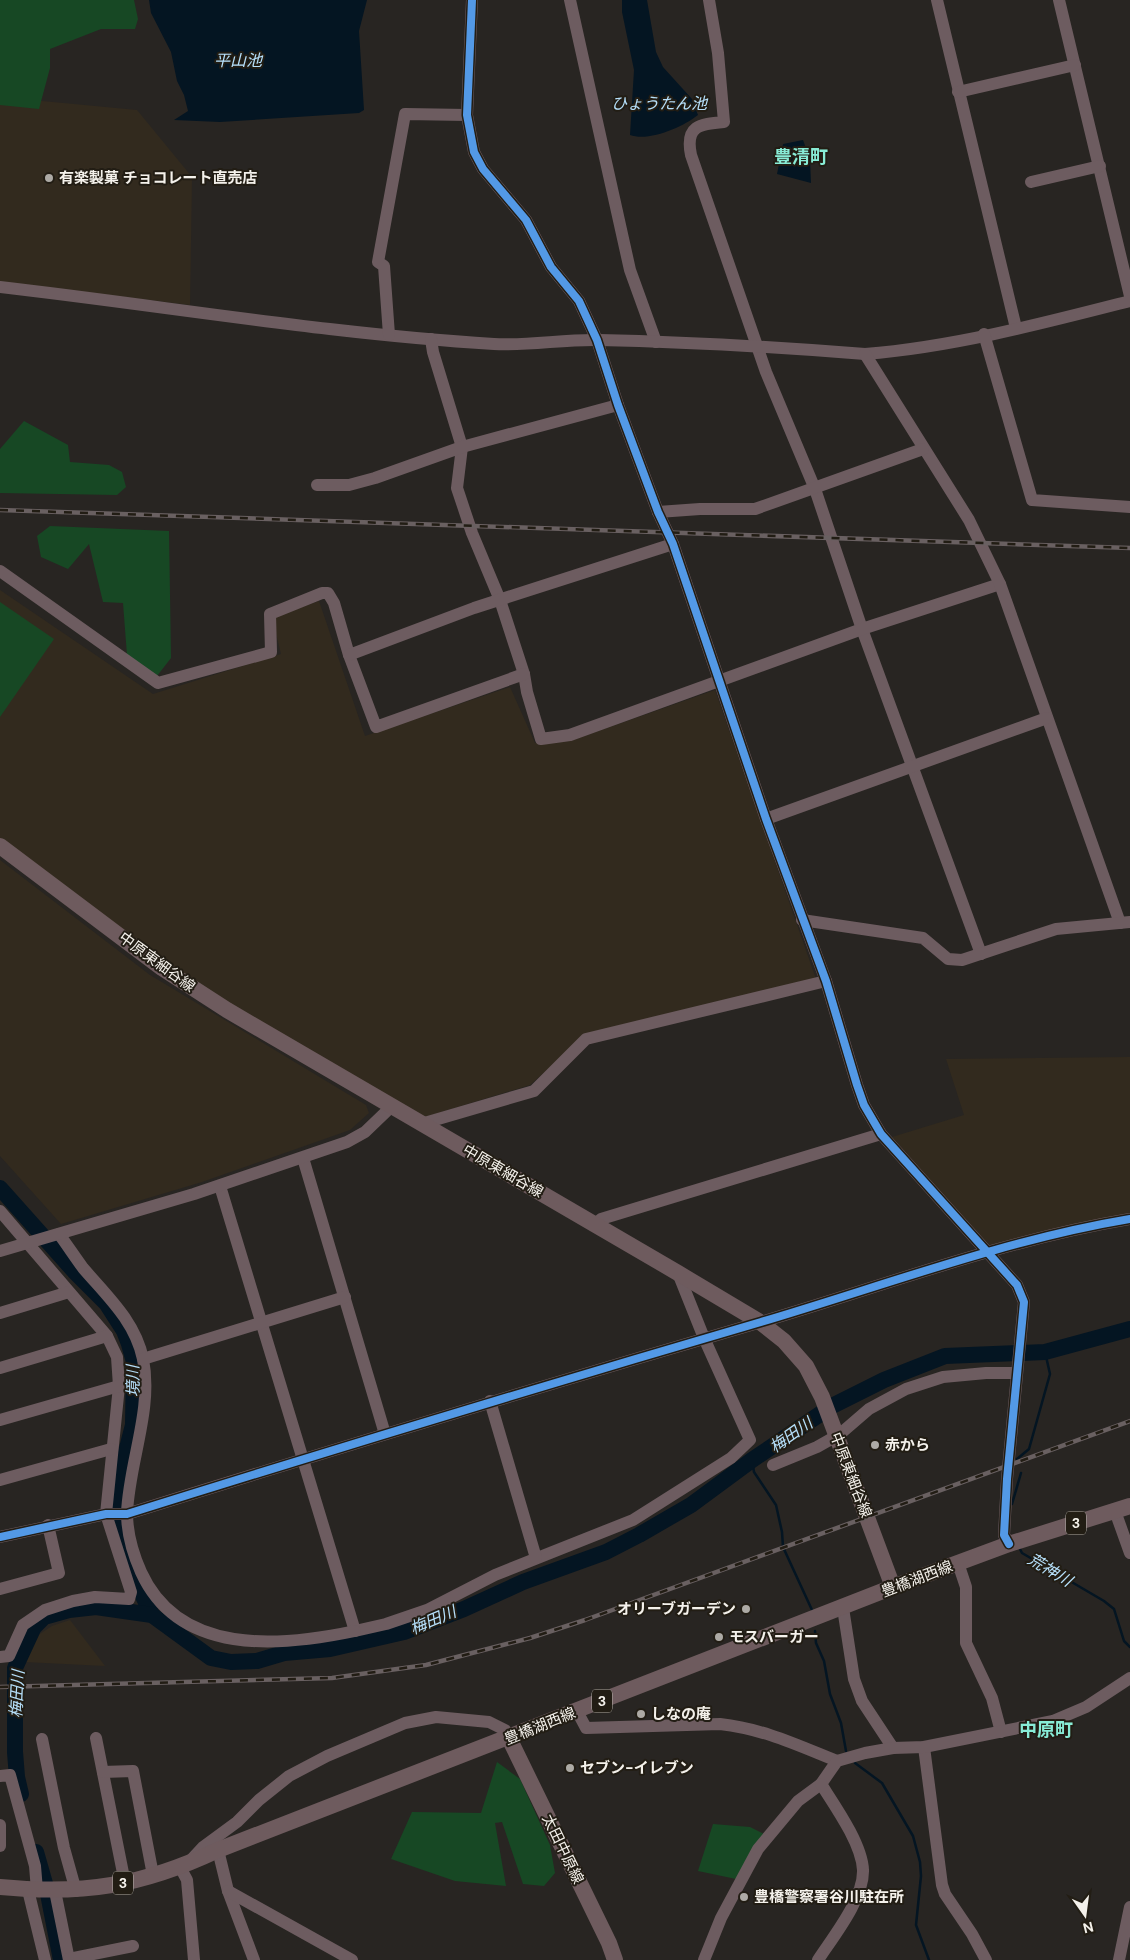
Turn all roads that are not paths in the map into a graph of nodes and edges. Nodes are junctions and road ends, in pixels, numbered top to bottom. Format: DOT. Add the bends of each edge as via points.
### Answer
graph roads {
  1 [pos="472,0"];
  2 [pos="570,0"];
  3 [pos="709,0"];
  4 [pos="937,0"];
  5 [pos="1059,0"];
  6 [pos="1075,65"];
  7 [pos="958,92"];
  8 [pos="467,115"];
  9 [pos="1100,166"];
  10 [pos="1031,182"];
  11 [pos="0,287"];
  12 [pos="1130,296"];
  13 [pos="1130,301"];
  14 [pos="1016,328"];
  15 [pos="984,334"];
  16 [pos="390,335"];
  17 [pos="432,340"];
  18 [pos="597,340"];
  19 [pos="656,342"];
  20 [pos="759,348"];
  21 [pos="865,354"];
  22 [pos="618,405"];
  23 [pos="462,447"];
  24 [pos="923,449"];
  25 [pos="317,485"];
  26 [pos="815,489"];
  27 [pos="1130,507"];
  28 [pos="658,512"];
  29 [pos="673,544"];
  30 [pos="0,571"];
  31 [pos="1000,584"];
  32 [pos="500,600"];
  33 [pos="862,629"];
  34 [pos="349,655"];
  35 [pos="524,674"];
  36 [pos="719,681"];
  37 [pos="1047,718"];
  38 [pos="913,767"];
  39 [pos="766,819"];
  40 [pos="0,846"];
  41 [pos="802,920"];
  42 [pos="1125,922"];
  43 [pos="980,954"];
  44 [pos="826,981"];
  45 [pos="391,1107"];
  46 [pos="421,1124"];
  47 [pos="881,1134"];
  48 [pos="303,1158"];
  49 [pos="220,1186"];
  50 [pos="0,1211"];
  51 [pos="1130,1219"];
  52 [pos="595,1224"];
  53 [pos="56,1235"];
  54 [pos="28,1243"];
  55 [pos="0,1251"];
  56 [pos="989,1252"];
  57 [pos="678,1273"];
  58 [pos="70,1292"];
  59 [pos="345,1297"];
  60 [pos="0,1313"];
  61 [pos="760,1322"];
  62 [pos="260,1324"];
  63 [pos="107,1336"];
  64 [pos="704,1338"];
  65 [pos="143,1359"];
  66 [pos="0,1368"];
  67 [pos="1017,1371"];
  68 [pos="119,1386"];
  69 [pos="490,1401"];
  70 [pos="0,1420"];
  71 [pos="385,1434"];
  72 [pos="835,1434"];
  73 [pos="111,1449"];
  74 [pos="304,1459"];
  75 [pos="773,1465"];
  76 [pos="0,1480"];
  77 [pos="1122,1508"];
  78 [pos="106,1514"];
  79 [pos="127,1514"];
  80 [pos="48,1525"];
  81 [pos="0,1537"];
  82 [pos="1015,1542"];
  83 [pos="1130,1553"];
  84 [pos="536,1558"];
  85 [pos="958,1563"];
  86 [pos="893,1587"];
  87 [pos="0,1589"];
  88 [pos="843,1608"];
  89 [pos="355,1631"];
  90 [pos="0,1657"];
  91 [pos="1130,1678"];
  92 [pos="577,1711"];
  93 [pos="1001,1732"];
  94 [pos="96,1738"];
  95 [pos="509,1738"];
  96 [pos="42,1739"];
  97 [pos="924,1747"];
  98 [pos="893,1748"];
  99 [pos="838,1761"];
  100 [pos="103,1772"];
  101 [pos="0,1776"];
  102 [pos="821,1784"];
  103 [pos="0,1825"];
  104 [pos="0,1846"];
  105 [pos="218,1850"];
  106 [pos="183,1866"];
  107 [pos="153,1875"];
  108 [pos="125,1883"];
  109 [pos="0,1887"];
  110 [pos="42,1890"];
  111 [pos="76,1891"];
  112 [pos="228,1891"];
  113 [pos="1130,1907"];
  114 [pos="132,1946"];
  115 [pos="45,1960"];
  116 [pos="69,1960"];
  117 [pos="194,1960"];
  118 [pos="254,1960"];
  119 [pos="352,1960"];
  120 [pos="615,1960"];
  121 [pos="704,1960"];
  122 [pos="818,1960"];
  123 [pos="986,1960"];
  124 [pos="1119,1960"];
  1 -- 8 [label="street"];
  2 -- 19 [label="street" via="630,270"];
  3 -- 20 [label="street" via="724,100 724,122 703,124 694,130 688,141 713,223"];
  4 -- 7 [label="street"];
  5 -- 6 [label="street"];
  6 -- 7 [label="street"];
  6 -- 9 [label="street"];
  7 -- 14 [label="street"];
  8 -- 16 [label="street" via="405,114 378,262 384,266"];
  8 -- 18 [label="street" via="474,152 483,169 526,220 551,267 579,301"];
  9 -- 10 [label="street"];
  9 -- 12 [label="street"];
  11 -- 16 [label="street"];
  13 -- 14 [label="street"];
  14 -- 15 [label="street"];
  15 -- 21 [label="street" via="909,350"];
  15 -- 27 [label="street" via="1032,500"];
  16 -- 17 [label="street"];
  17 -- 18 [label="street" via="497,345"];
  17 -- 23 [label="street"];
  18 -- 19 [label="street"];
  18 -- 22 [label="street"];
  19 -- 20 [label="street"];
  20 -- 21 [label="street"];
  20 -- 26 [label="street"];
  21 -- 24 [label="street"];
  22 -- 23 [label="street"];
  22 -- 28 [label="street"];
  23 -- 25 [label="street" via="375,478 349,484"];
  23 -- 32 [label="street" via="457,488"];
  24 -- 26 [label="street"];
  24 -- 31 [label="street" via="969,520"];
  26 -- 28 [label="street" via="755,509"];
  26 -- 33 [label="street"];
  28 -- 29 [label="street"];
  29 -- 32 [label="street"];
  29 -- 36 [label="street"];
  30 -- 34 [label="street" via="158,684 271,652 270,614 322,593 328,593 334,603"];
  31 -- 33 [label="street"];
  31 -- 37 [label="street"];
  32 -- 34 [label="street"];
  32 -- 35 [label="street"];
  33 -- 36 [label="street"];
  33 -- 38 [label="street"];
  34 -- 35 [label="street" via="376,727"];
  35 -- 36 [label="street" via="541,739 570,734"];
  36 -- 39 [label="street"];
  37 -- 38 [label="street"];
  37 -- 42 [label="street"];
  38 -- 39 [label="street"];
  38 -- 43 [label="street"];
  39 -- 41 [label="street"];
  40 -- 45 [label="main road, 中原東細谷線" via="162,968"];
  41 -- 43 [label="street" via="924,938 948,959 962,960"];
  41 -- 44 [label="street"];
  42 -- 43 [label="street" via="1056,929"];
  44 -- 46 [label="street" via="586,1039 534,1091"];
  44 -- 47 [label="street" via="864,1105"];
  45 -- 46 [label="main road, 中原東細谷線"];
  45 -- 48 [label="street" via="365,1132"];
  46 -- 52 [label="main road, 中原東細谷線"];
  47 -- 52 [label="street" via="601,1219"];
  47 -- 56 [label="street"];
  48 -- 49 [label="street"];
  48 -- 59 [label="street"];
  49 -- 53 [label="street"];
  49 -- 62 [label="street"];
  50 -- 54 [label="street"];
  51 -- 56 [label="street" via="1088,1226"];
  52 -- 57 [label="main road, 中原東細谷線"];
  53 -- 54 [label="street"];
  53 -- 65 [label="street" via="127,1320"];
  54 -- 55 [label="street"];
  54 -- 58 [label="street"];
  56 -- 61 [label="street"];
  56 -- 67 [label="street" via="1017,1285 1024,1302"];
  57 -- 61 [label="main road, 中原東細谷線"];
  57 -- 64 [label="street"];
  58 -- 60 [label="street"];
  58 -- 63 [label="street"];
  59 -- 62 [label="street"];
  59 -- 71 [label="street"];
  61 -- 64 [label="street"];
  61 -- 72 [label="main road, 中原東細谷線" via="784,1341 806,1366 822,1397"];
  62 -- 65 [label="street"];
  62 -- 74 [label="street"];
  63 -- 66 [label="street"];
  63 -- 68 [label="street" via="117,1357"];
  64 -- 69 [label="street"];
  64 -- 84 [label="street" via="750,1440 731,1458 633,1520"];
  65 -- 79 [label="street" via="143,1413"];
  67 -- 72 [label="street" via="943,1377 906,1389"];
  67 -- 82 [label="street" via="1004,1535"];
  68 -- 70 [label="street"];
  68 -- 73 [label="street"];
  69 -- 71 [label="street"];
  69 -- 84 [label="street"];
  71 -- 74 [label="street"];
  72 -- 75 [label="street"];
  72 -- 86 [label="main road, 中原東細谷線"];
  73 -- 76 [label="street"];
  73 -- 78 [label="street"];
  74 -- 79 [label="street"];
  74 -- 89 [label="street"];
  77 -- 82 [label="main road, 豊橋湖西線 / 3"];
  77 -- 83 [label="street"];
  78 -- 79 [label="street"];
  78 -- 80 [label="street"];
  78 -- 90 [label="street" via="132,1592 129,1599 95,1597 45,1610 23,1625 9,1656"];
  79 -- 89 [label="street" via="132,1546 145,1580 173,1615 193,1628 242,1641 304,1639"];
  80 -- 81 [label="street"];
  80 -- 87 [label="street" via="59,1573"];
  82 -- 85 [label="main road, 豊橋湖西線 / 3"];
  84 -- 89 [label="street" via="427,1610"];
  85 -- 86 [label="main road, 豊橋湖西線 / 3"];
  85 -- 93 [label="street" via="966,1587 966,1643 992,1698"];
  86 -- 88 [label="main road, 豊橋湖西線 / 3"];
  88 -- 92 [label="main road, 豊橋湖西線 / 3"];
  88 -- 98 [label="street" via="854,1680 862,1701"];
  91 -- 93 [label="street" via="1086,1707 1053,1721"];
  92 -- 95 [label="main road, 豊橋湖西線 / 3"];
  92 -- 99 [label="street" via="586,1728 720,1724 780,1737"];
  93 -- 97 [label="street"];
  94 -- 100 [label="street"];
  95 -- 105 [label="main road, 豊橋湖西線 / 3"];
  95 -- 106 [label="street" via="505,1730 489,1722 436,1718 405,1723 289,1776"];
  95 -- 120 [label="main road, 太田中原線"];
  96 -- 111 [label="street"];
  97 -- 98 [label="street"];
  97 -- 123 [label="street" via="942,1884"];
  98 -- 99 [label="street"];
  99 -- 102 [label="street"];
  100 -- 107 [label="street" via="133,1771"];
  100 -- 108 [label="street"];
  101 -- 110 [label="street" via="10,1775"];
  102 -- 121 [label="street" via="798,1801 758,1849 721,1918"];
  102 -- 122 [label="street" via="861,1855 863,1871 859,1892"];
  103 -- 104 [label="street"];
  105 -- 106 [label="main road, 豊橋湖西線 / 3"];
  105 -- 112 [label="street"];
  106 -- 107 [label="main road, 豊橋湖西線 / 3"];
  106 -- 117 [label="street"];
  107 -- 108 [label="main road, 豊橋湖西線 / 3"];
  108 -- 111 [label="main road, 豊橋湖西線 / 3"];
  109 -- 110 [label="main road, 豊橋湖西線 / 3"];
  110 -- 111 [label="main road, 豊橋湖西線 / 3"];
  110 -- 115 [label="street"];
  110 -- 116 [label="street"];
  112 -- 118 [label="street"];
  112 -- 119 [label="street"];
  113 -- 124 [label="street"];
  114 -- 116 [label="street"];
}
